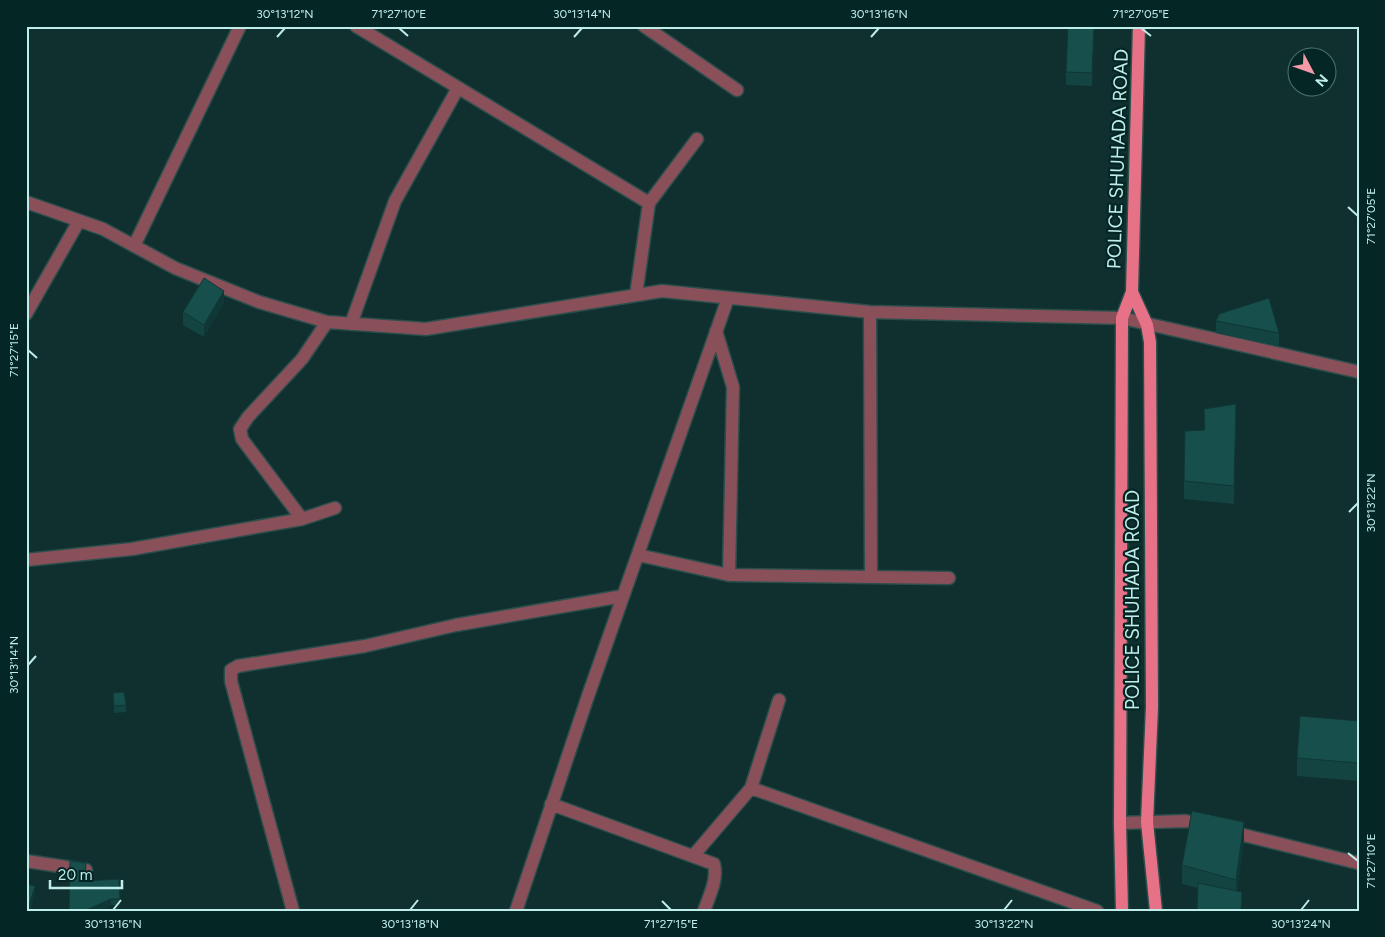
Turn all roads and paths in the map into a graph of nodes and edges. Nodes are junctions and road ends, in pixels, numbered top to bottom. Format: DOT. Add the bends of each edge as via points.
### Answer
graph roads {
  1 [pos="240,26"];
  2 [pos="356,26"];
  3 [pos="644,26"];
  4 [pos="1140,26"];
  5 [pos="458,88"];
  6 [pos="738,90"];
  7 [pos="696,138"];
  8 [pos="26,202"];
  9 [pos="649,203"];
  10 [pos="79,221"];
  11 [pos="134,246"];
  12 [pos="1132,292"];
  13 [pos="636,295"];
  14 [pos="728,298"];
  15 [pos="870,312"];
  16 [pos="26,314"];
  17 [pos="1122,318"];
  18 [pos="327,322"];
  19 [pos="350,324"];
  20 [pos="1147,325"];
  21 [pos="716,331"];
  22 [pos="1359,372"];
  23 [pos="335,508"];
  24 [pos="302,519"];
  25 [pos="638,555"];
  26 [pos="26,560"];
  27 [pos="729,575"];
  28 [pos="871,577"];
  29 [pos="949,578"];
  30 [pos="623,596"];
  31 [pos="779,700"];
  32 [pos="751,788"];
  33 [pos="551,804"];
  34 [pos="1147,822"];
  35 [pos="1120,823"];
  36 [pos="693,856"];
  37 [pos="26,861"];
  38 [pos="1358,863"];
  39 [pos="86,870"];
  40 [pos="293,911"];
  41 [pos="516,911"];
  42 [pos="704,911"];
  43 [pos="1097,911"];
  44 [pos="1122,911"];
  45 [pos="1156,911"];
  1 -- 11 [label="street"];
  2 -- 5 [label="street"];
  3 -- 6 [label="street"];
  4 -- 12 [label="main road, POLICE SHUHADA ROAD"];
  5 -- 9 [label="street"];
  5 -- 19 [label="street" via="396,201"];
  7 -- 9 [label="street"];
  8 -- 10 [label="street"];
  9 -- 13 [label="street"];
  10 -- 11 [label="street" via="103,229"];
  10 -- 16 [label="street"];
  11 -- 18 [label="street" via="175,268 259,302"];
  12 -- 17 [label="main road, POLICE SHUHADA ROAD"];
  12 -- 20 [label="main road, POLICE SHUHADA ROAD"];
  13 -- 14 [label="street" via="662,291"];
  13 -- 19 [label="street" via="426,329"];
  14 -- 15 [label="street"];
  14 -- 21 [label="street"];
  15 -- 17 [label="street"];
  15 -- 28 [label="street"];
  17 -- 20 [label="street"];
  17 -- 35 [label="main road, POLICE SHUHADA ROAD"];
  18 -- 19 [label="street"];
  18 -- 24 [label="street" via="302,359 240,429 242,439"];
  20 -- 22 [label="street"];
  20 -- 34 [label="main road, POLICE SHUHADA ROAD" via="1150,342 1152,706"];
  21 -- 25 [label="street"];
  21 -- 27 [label="street" via="733,387"];
  23 -- 24 [label="street"];
  24 -- 26 [label="street" via="132,549"];
  25 -- 27 [label="street"];
  25 -- 30 [label="street"];
  27 -- 28 [label="street"];
  28 -- 29 [label="street"];
  30 -- 33 [label="street"];
  30 -- 40 [label="street" via="456,625 365,646 238,666 231,670 231,681"];
  31 -- 32 [label="street"];
  32 -- 36 [label="street"];
  32 -- 43 [label="street"];
  33 -- 36 [label="street"];
  33 -- 41 [label="street"];
  34 -- 35 [label="street"];
  34 -- 38 [label="street" via="1186,821"];
  34 -- 45 [label="main road, POLICE SHUHADA ROAD"];
  35 -- 44 [label="main road, POLICE SHUHADA ROAD"];
  36 -- 42 [label="street" via="714,864 716,871"];
  37 -- 39 [label="street"];
}
